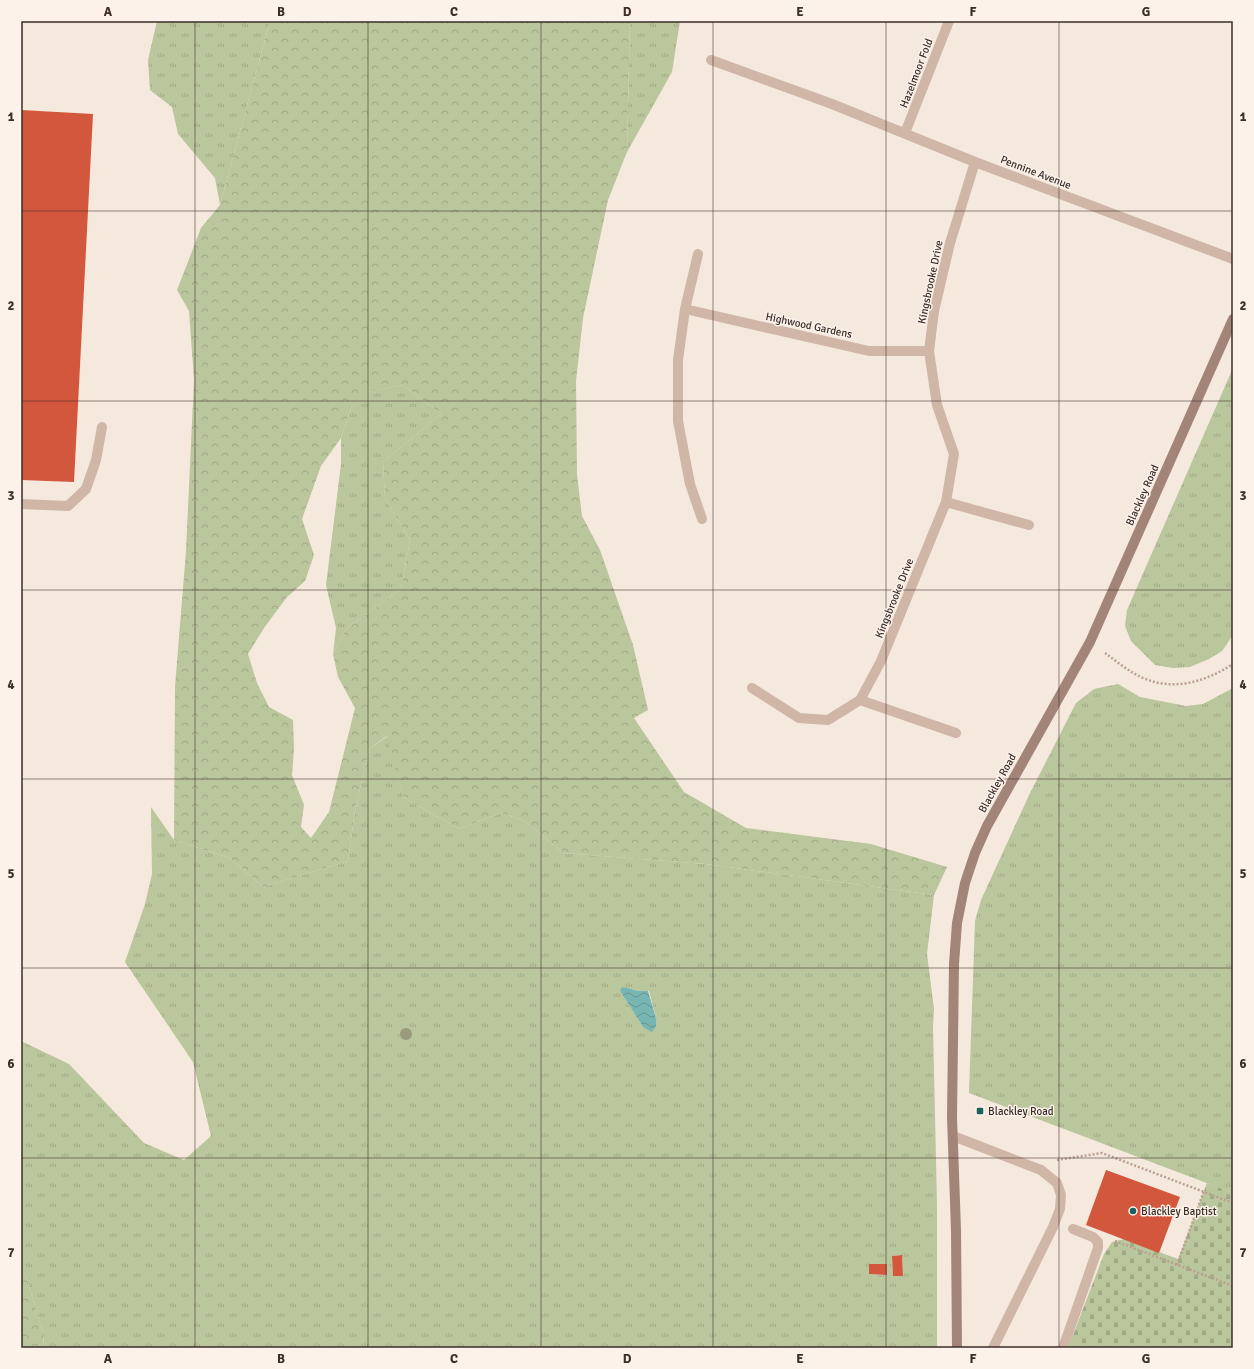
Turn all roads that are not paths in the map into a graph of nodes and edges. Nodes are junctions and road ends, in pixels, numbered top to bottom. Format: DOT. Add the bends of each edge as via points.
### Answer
graph roads {
  1 [pos="949,21"];
  2 [pos="711,60"];
  3 [pos="905,133"];
  4 [pos="975,162"];
  5 [pos="698,254"];
  6 [pos="1233,260"];
  7 [pos="685,309"];
  8 [pos="1233,319"];
  9 [pos="930,351"];
  10 [pos="102,427"];
  11 [pos="946,502"];
  12 [pos="21,504"];
  13 [pos="702,518"];
  14 [pos="1029,525"];
  15 [pos="752,688"];
  16 [pos="860,700"];
  17 [pos="956,733"];
  18 [pos="953,1136"];
  19 [pos="1073,1229"];
  20 [pos="957,1348"];
  21 [pos="993,1348"];
  22 [pos="1063,1348"];
  1 -- 3 [label="street, Hazelmoor Fold"];
  2 -- 3 [label="street, Pennine Avenue"];
  3 -- 4 [label="street, Pennine Avenue"];
  4 -- 6 [label="street, Pennine Avenue"];
  4 -- 9 [label="street, Kingsbrooke Drive" via="950,243 934,311"];
  5 -- 7 [label="street"];
  7 -- 9 [label="street, Highwood Gardens" via="869,351"];
  7 -- 13 [label="street" via="678,360 678,421 690,484"];
  8 -- 18 [label="street, Blackley Road" via="1090,642 987,826 975,853 965,883 957,923 952,1060"];
  9 -- 11 [label="street, Kingsbrooke Drive" via="937,405 954,454"];
  10 -- 12 [label="street" via="96,460 86,489 68,506"];
  11 -- 14 [label="street"];
  11 -- 16 [label="street, Kingsbrooke Drive" via="881,661"];
  15 -- 16 [label="street, Kingsbrooke Drive" via="799,718 828,720"];
  16 -- 17 [label="street"];
  18 -- 20 [label="street, Blackley Road"];
  18 -- 21 [label="street" via="1041,1170 1057,1184 1061,1195 1060,1210 1053,1227"];
  19 -- 22 [label="street" via="1093,1237 1098,1242 1098,1248"];
}
